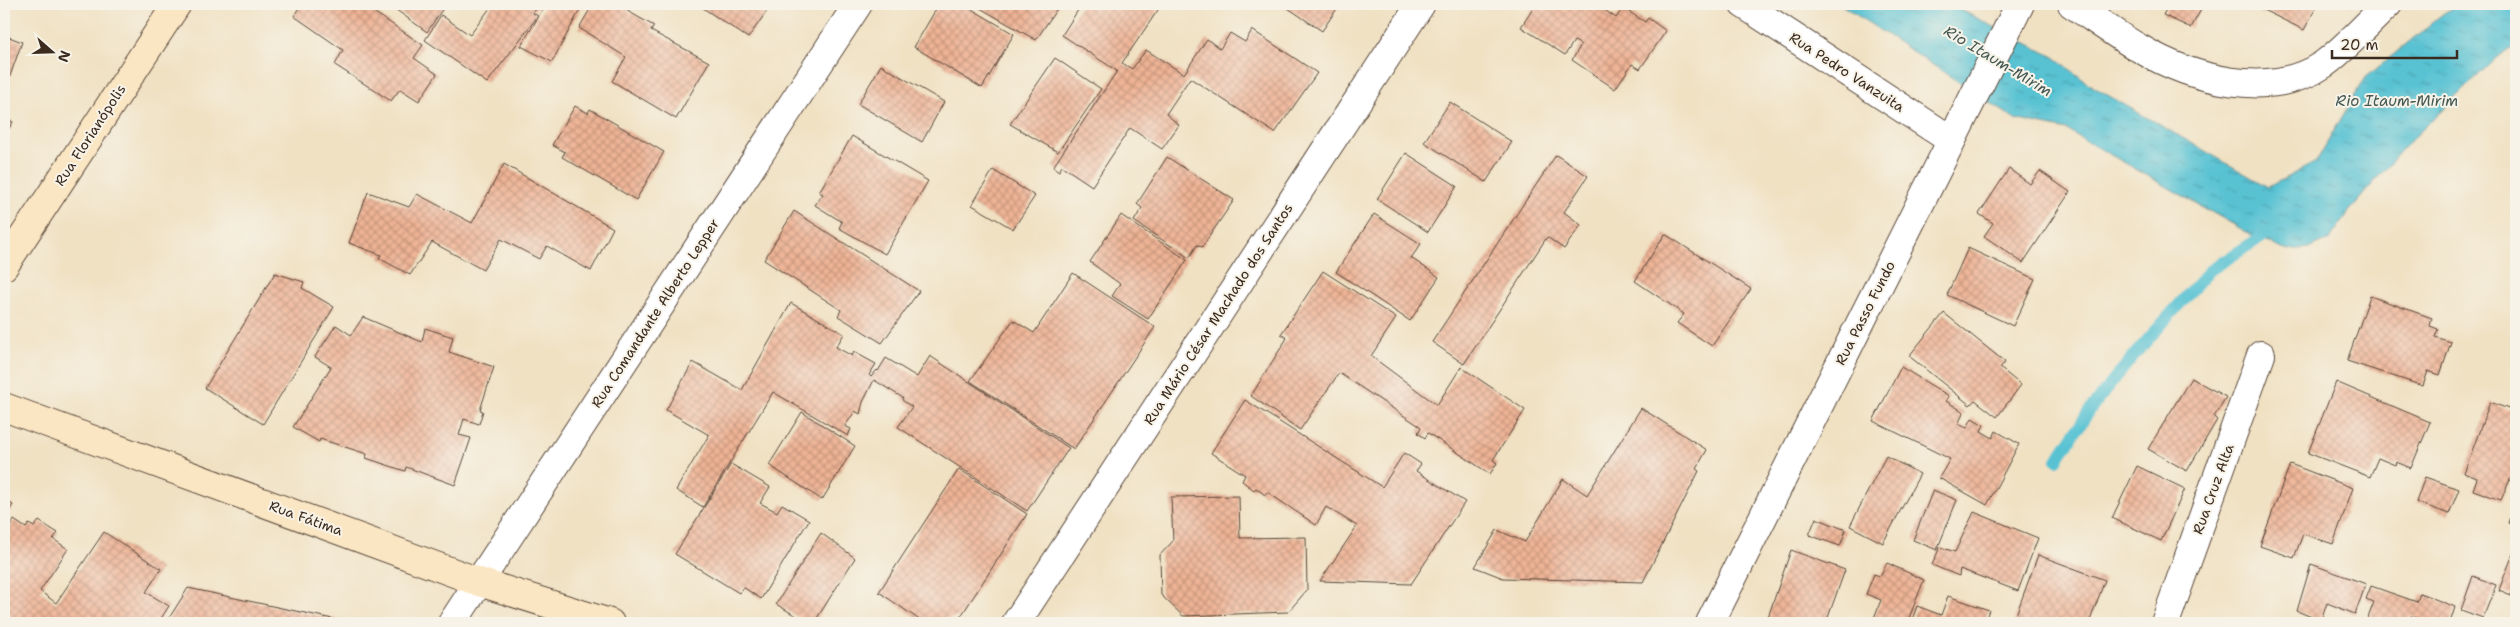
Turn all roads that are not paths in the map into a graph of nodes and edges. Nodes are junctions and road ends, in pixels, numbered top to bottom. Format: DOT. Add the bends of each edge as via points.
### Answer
graph roads {
  1 [pos="177,4"];
  2 [pos="858,4"];
  3 [pos="1421,4"];
  4 [pos="1743,4"];
  5 [pos="2020,4"];
  6 [pos="2072,4"];
  7 [pos="2388,4"];
  8 [pos="1951,140"];
  9 [pos="4,266"];
  10 [pos="2262,355"];
  11 [pos="4,407"];
  12 [pos="479,582"];
  13 [pos="452,623"];
  14 [pos="610,623"];
  15 [pos="1016,623"];
  16 [pos="1710,623"];
  17 [pos="2164,623"];
  1 -- 9 [label="main road, Rua Florianópolis"];
  2 -- 12 [label="street, Rua Comandante Alberto Lepper"];
  3 -- 15 [label="street, Rua Mário César Machado dos Santos"];
  4 -- 8 [label="street, Rua Pedro Vanzuita"];
  5 -- 8 [label="street, Rua Passo Fundo"];
  6 -- 7 [label="street" via="2141,49 2194,73 2246,84 2286,82 2324,64"];
  8 -- 16 [label="street, Rua Passo Fundo"];
  10 -- 17 [label="street, Rua Cruz Alta"];
  11 -- 12 [label="main road, Rua Fátima"];
  12 -- 13 [label="street, Rua Comandante Alberto Lepper"];
  12 -- 14 [label="main road, Rua Fátima"];
}
